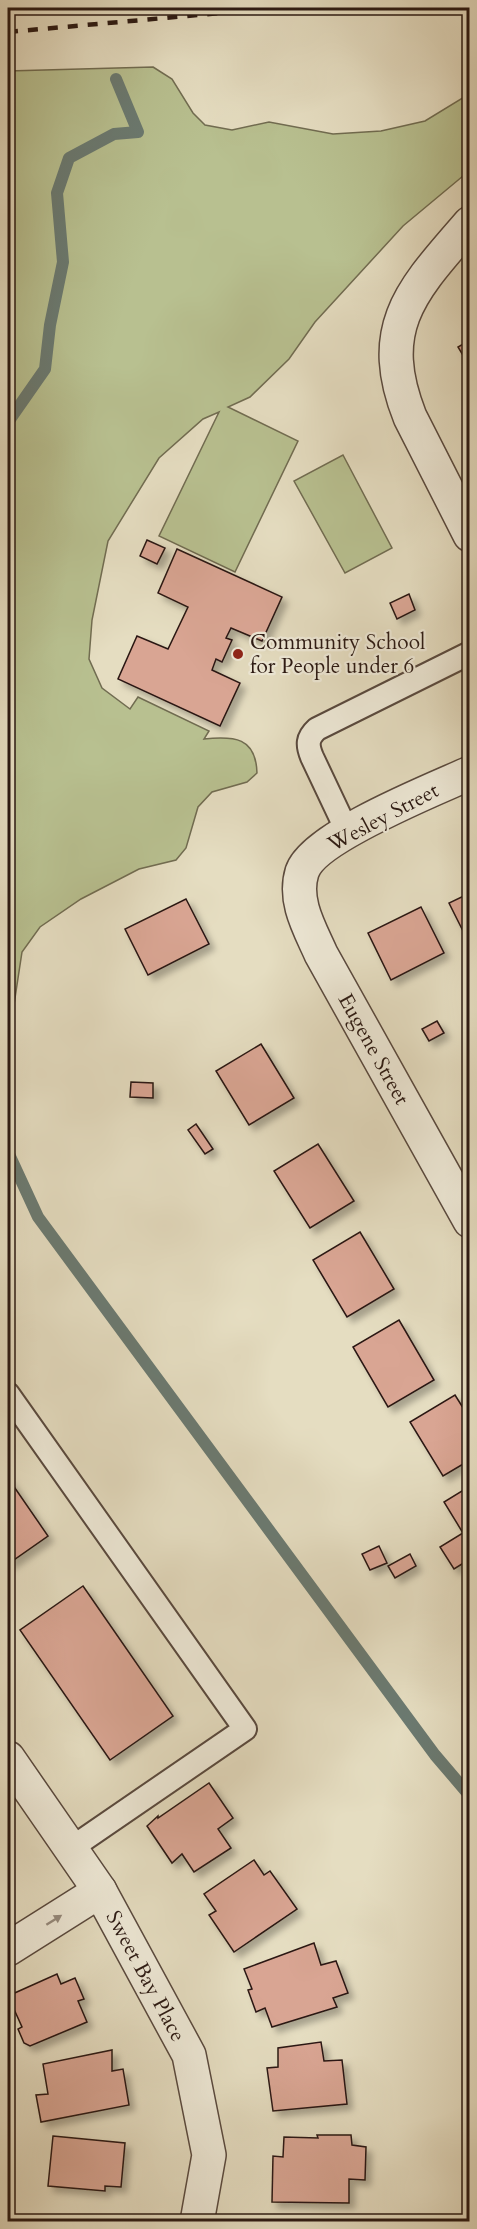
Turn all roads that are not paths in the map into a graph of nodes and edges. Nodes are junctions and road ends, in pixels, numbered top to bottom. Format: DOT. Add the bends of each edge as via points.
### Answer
graph roads {
  1 [pos="470,223"];
  2 [pos="470,535"];
  3 [pos="470,653"];
  4 [pos="470,773"];
  5 [pos="347,831"];
  6 [pos="303,870"];
  7 [pos="470,1221"];
  8 [pos="8,1394"];
  9 [pos="8,1758"];
  10 [pos="70,1848"];
  11 [pos="100,1891"];
  12 [pos="8,1949"];
  13 [pos="197,2222"];
  1 -- 2 [label="street" via="415,290 403,311 395,362 402,396"];
  3 -- 5 [label="lane" via="309,736 308,748"];
  4 -- 5 [label="street, Wesley Street"];
  5 -- 6 [label="street, Wesley Street" via="311,858"];
  6 -- 7 [label="street, Eugene Street" via="300,898 321,954"];
  8 -- 10 [label="lane" via="245,1729"];
  9 -- 10 [label="street, Sweet Bay Place"];
  10 -- 11 [label="street, Sweet Bay Place"];
  12 -- 11 [label="street, one-way"];
  11 -- 13 [label="street, Sweet Bay Place" via="189,2055 209,2155"];
}
